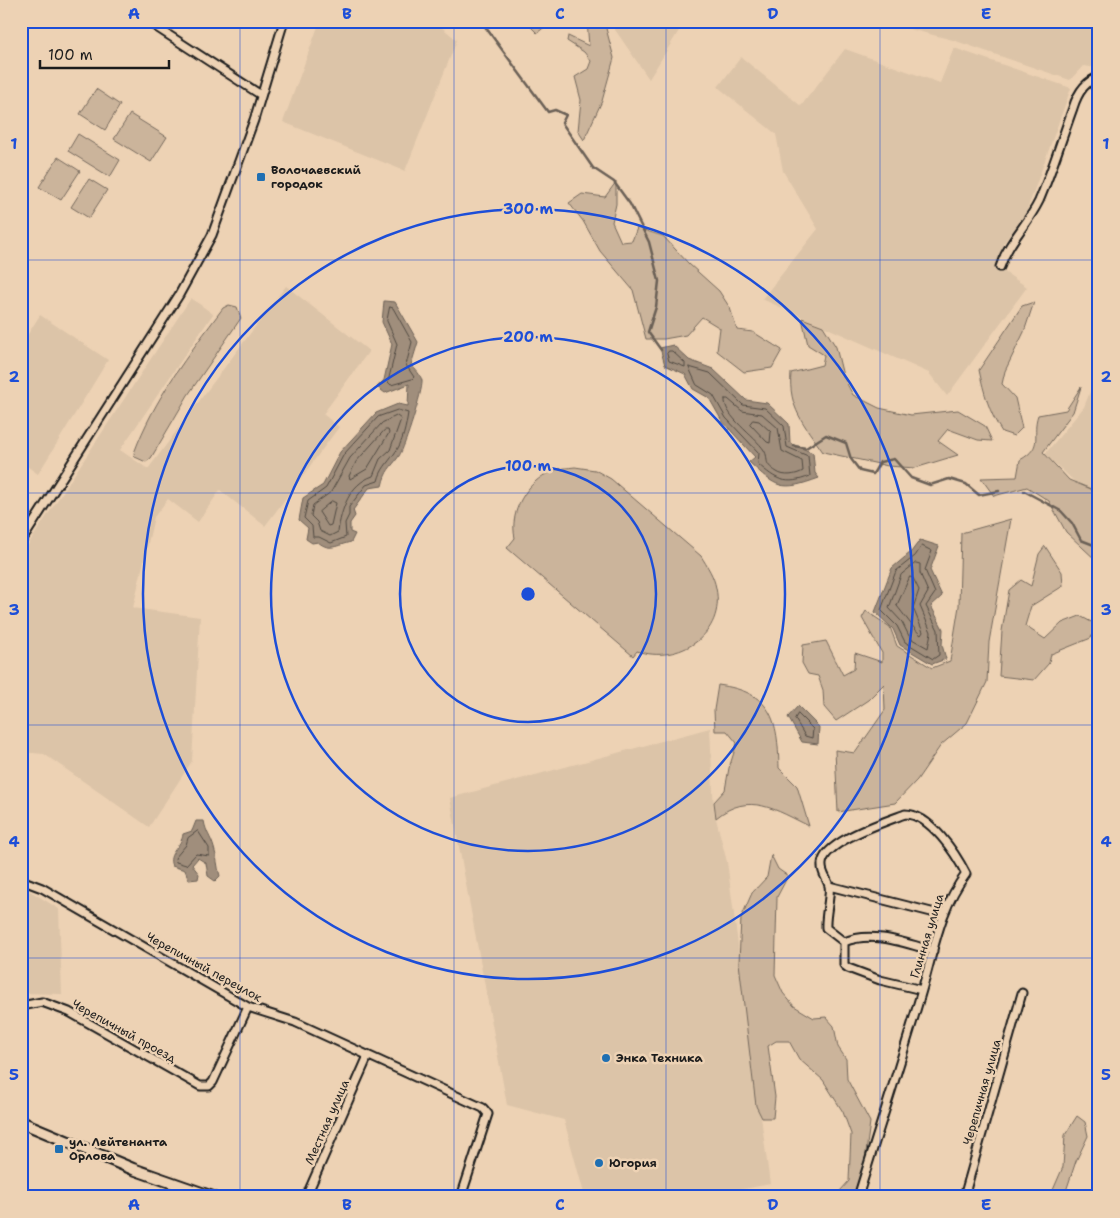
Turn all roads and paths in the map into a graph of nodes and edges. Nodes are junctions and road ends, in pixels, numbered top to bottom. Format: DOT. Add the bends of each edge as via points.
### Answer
graph roads {
  1 [pos="147,21"];
  2 [pos="284,21"];
  3 [pos="1099,77"];
  4 [pos="261,95"];
  5 [pos="1000,267"];
  6 [pos="21,542"];
  7 [pos="21,880"];
  8 [pos="829,886"];
  9 [pos="943,916"];
  10 [pos="844,942"];
  11 [pos="933,951"];
  12 [pos="922,990"];
  13 [pos="1022,992"];
  14 [pos="21,1006"];
  15 [pos="248,1007"];
  16 [pos="368,1056"];
  17 [pos="21,1122"];
  18 [pos="213,1197"];
  19 [pos="306,1197"];
  20 [pos="462,1197"];
  21 [pos="858,1197"];
  22 [pos="964,1197"];
  1 -- 4 [label="street"];
  2 -- 4 [label="street"];
  3 -- 5 [label="street" via="1089,82 1075,101 1039,200 1004,254"];
  4 -- 6 [label="street" via="220,216 197,263"];
  7 -- 15 [label="street, Черепичный переулок" via="42,888"];
  8 -- 9 [label="street"];
  8 -- 9 [label="street, Глинная улица" via="822,864 836,844 911,814 939,834 953,850 966,874 953,891"];
  8 -- 10 [label="street, Глинная улица" via="826,928"];
  9 -- 11 [label="street, Глинная улица"];
  10 -- 11 [label="street" via="853,938 886,938"];
  10 -- 12 [label="street" via="844,965 848,968"];
  11 -- 12 [label="street, Глинная улица"];
  12 -- 21 [label="street, Глинная улица"];
  13 -- 22 [label="street, Черепичная улица"];
  14 -- 15 [label="street, Черепичный проезд" via="42,1002 69,1012 200,1086 214,1082"];
  15 -- 16 [label="street, Черепичный переулок" via="295,1022"];
  16 -- 19 [label="street, Местная улица"];
  16 -- 20 [label="street, Черепичный переулок" via="483,1108 488,1114"];
  17 -- 18 [label="main road" via="133,1169"];
}
